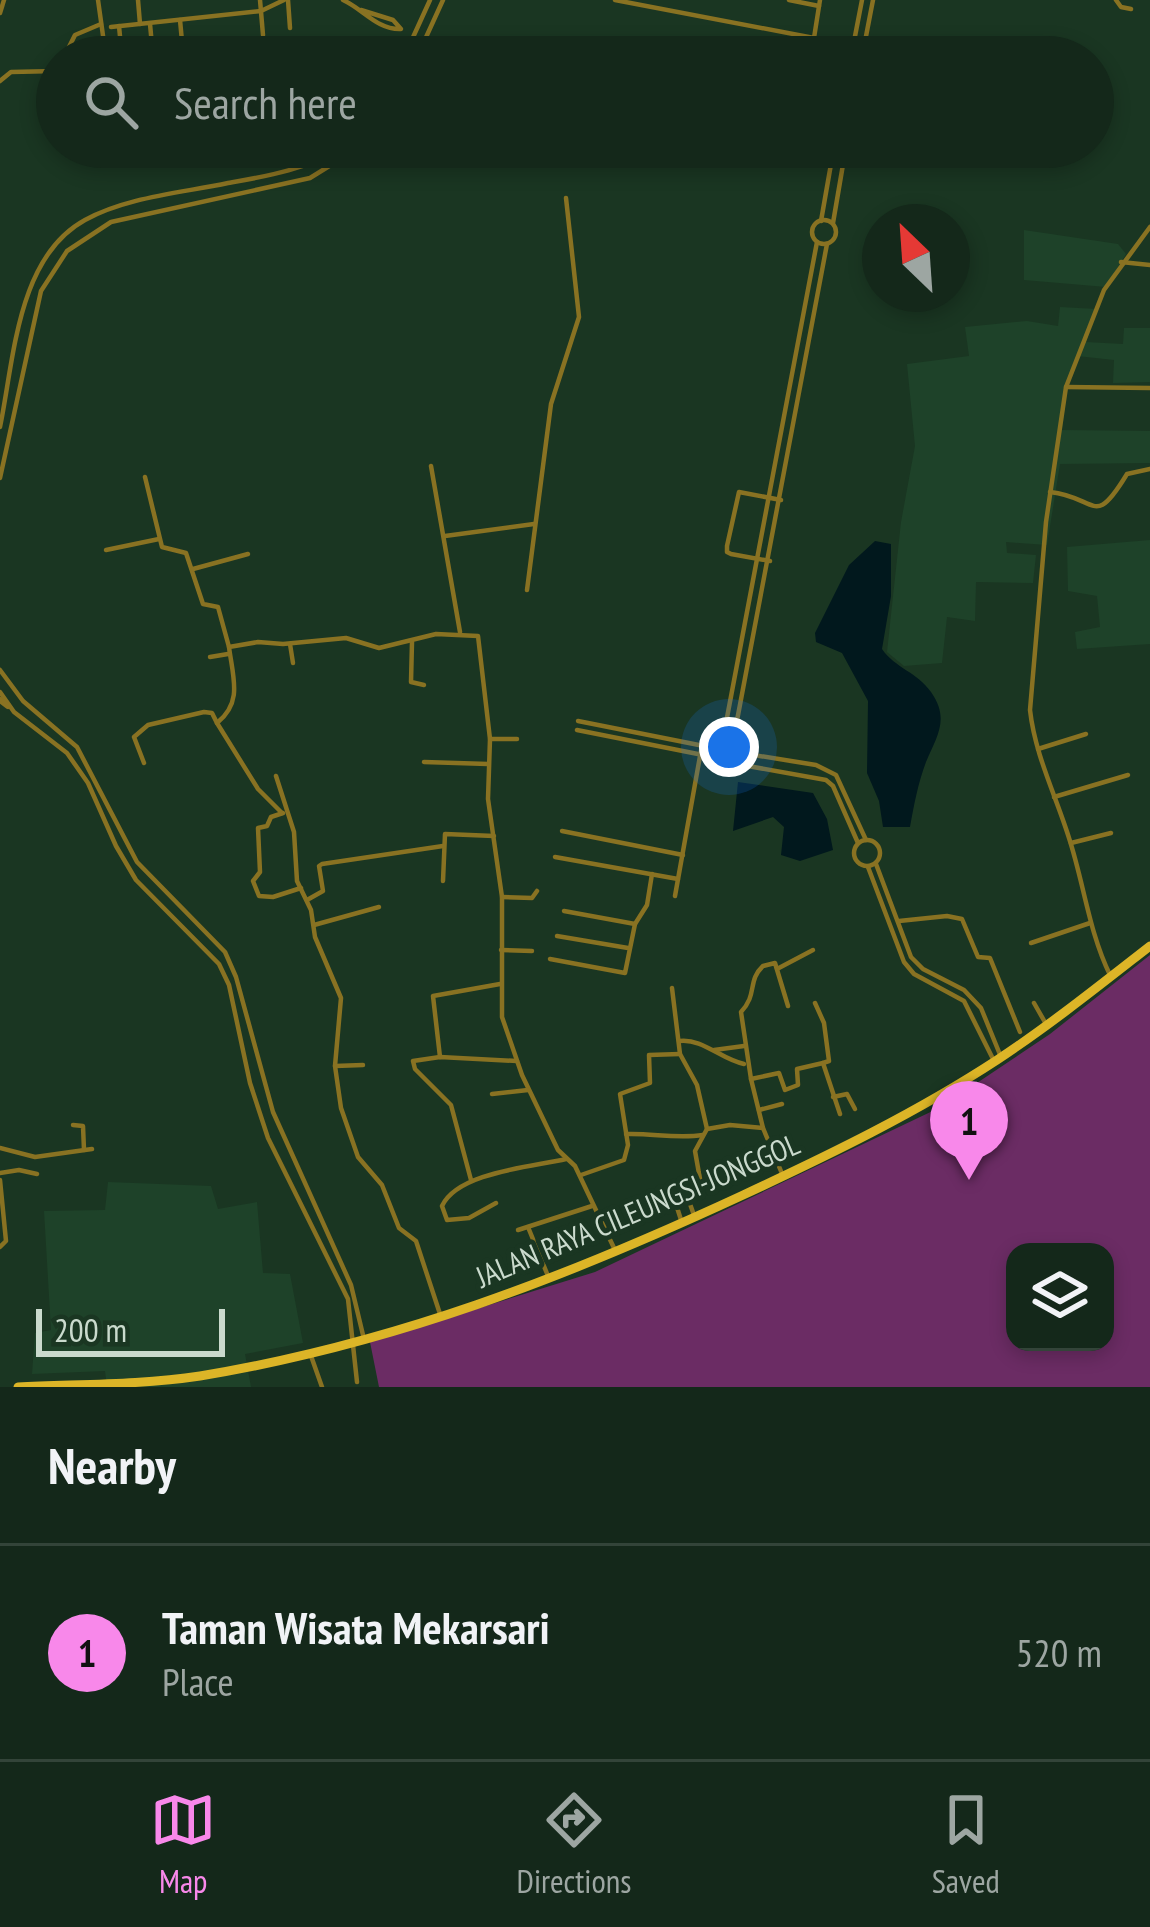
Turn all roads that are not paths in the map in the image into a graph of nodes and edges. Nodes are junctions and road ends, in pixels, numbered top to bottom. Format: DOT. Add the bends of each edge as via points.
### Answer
graph roads {
  1 [pos="4,0"];
  2 [pos="98,0"];
  3 [pos="138,0"];
  4 [pos="260,0"];
  5 [pos="286,0"];
  6 [pos="343,0"];
  7 [pos="430,0"];
  8 [pos="443,0"];
  9 [pos="618,0"];
  10 [pos="789,0"];
  11 [pos="862,0"];
  12 [pos="873,0"];
  13 [pos="1116,0"];
  14 [pos="820,3"];
  15 [pos="1131,9"];
  16 [pos="261,10"];
  17 [pos="0,13"];
  18 [pos="180,20"];
  19 [pos="100,23"];
  20 [pos="140,24"];
  21 [pos="150,24"];
  22 [pos="290,28"];
  23 [pos="413,34"];
  24 [pos="263,35"];
  25 [pos="74,36"];
  26 [pos="102,36"];
  27 [pos="117,36"];
  28 [pos="151,36"];
  29 [pos="182,36"];
  30 [pos="427,36"];
  31 [pos="804,36"];
  32 [pos="814,36"];
  33 [pos="855,36"];
  34 [pos="866,36"];
  35 [pos="36,71"];
  36 [pos="0,78"];
  37 [pos="301,168"];
  38 [pos="326,168"];
  39 [pos="831,168"];
  40 [pos="842,168"];
  41 [pos="566,198"];
  42 [pos="820,221"];
  43 [pos="832,224"];
  44 [pos="1150,227"];
  45 [pos="818,242"];
  46 [pos="827,244"];
  47 [pos="1121,262"];
  48 [pos="1150,266"];
  49 [pos="1066,387"];
  50 [pos="1150,388"];
  51 [pos="0,427"];
  52 [pos="3,452"];
  53 [pos="431,466"];
  54 [pos="1150,469"];
  55 [pos="145,477"];
  56 [pos="0,478"];
  57 [pos="1050,492"];
  58 [pos="771,498"];
  59 [pos="782,500"];
  60 [pos="537,524"];
  61 [pos="445,536"];
  62 [pos="159,539"];
  63 [pos="106,550"];
  64 [pos="248,554"];
  65 [pos="759,559"];
  66 [pos="770,561"];
  67 [pos="194,568"];
  68 [pos="527,590"];
  69 [pos="460,634"];
  70 [pos="412,642"];
  71 [pos="290,644"];
  72 [pos="229,651"];
  73 [pos="210,657"];
  74 [pos="293,663"];
  75 [pos="0,670"];
  76 [pos="424,686"];
  77 [pos="0,696"];
  78 [pos="8,706"];
  79 [pos="578,721"];
  80 [pos="217,723"];
  81 [pos="577,730"];
  82 [pos="1086,734"];
  83 [pos="490,740"];
  84 [pos="517,740"];
  85 [pos="702,746"];
  86 [pos="719,746"];
  87 [pos="1038,749"];
  88 [pos="734,750"];
  89 [pos="700,754"];
  90 [pos="713,757"];
  91 [pos="424,762"];
  92 [pos="144,763"];
  93 [pos="488,764"];
  94 [pos="731,764"];
  95 [pos="1128,775"];
  96 [pos="276,776"];
  97 [pos="1054,797"];
  98 [pos="285,812"];
  99 [pos="562,831"];
  100 [pos="1111,833"];
  101 [pos="494,836"];
  102 [pos="866,840"];
  103 [pos="858,843"];
  104 [pos="1071,843"];
  105 [pos="443,846"];
  106 [pos="682,855"];
  107 [pos="555,857"];
  108 [pos="876,864"];
  109 [pos="868,867"];
  110 [pos="652,874"];
  111 [pos="678,879"];
  112 [pos="443,880"];
  113 [pos="301,888"];
  114 [pos="537,891"];
  115 [pos="675,896"];
  116 [pos="502,897"];
  117 [pos="307,900"];
  118 [pos="380,907"];
  119 [pos="564,911"];
  120 [pos="896,921"];
  121 [pos="1090,923"];
  122 [pos="635,924"];
  123 [pos="314,925"];
  124 [pos="557,936"];
  125 [pos="1030,943"];
  126 [pos="1150,946"];
  127 [pos="630,949"];
  128 [pos="501,950"];
  129 [pos="813,950"];
  130 [pos="532,951"];
  131 [pos="550,959"];
  132 [pos="778,970"];
  133 [pos="1111,977"];
  134 [pos="500,984"];
  135 [pos="672,988"];
  136 [pos="815,1003"];
  137 [pos="1034,1003"];
  138 [pos="788,1006"];
  139 [pos="1047,1026"];
  140 [pos="1020,1032"];
  141 [pos="679,1041"];
  142 [pos="745,1046"];
  143 [pos="714,1050"];
  144 [pos="680,1054"];
  145 [pos="440,1057"];
  146 [pos="998,1059"];
  147 [pos="518,1061"];
  148 [pos="823,1063"];
  149 [pos="747,1064"];
  150 [pos="363,1065"];
  151 [pos="335,1066"];
  152 [pos="751,1079"];
  153 [pos="530,1090"];
  154 [pos="492,1094"];
  155 [pos="833,1097"];
  156 [pos="782,1104"];
  157 [pos="855,1109"];
  158 [pos="759,1110"];
  159 [pos="840,1114"];
  160 [pos="73,1125"];
  161 [pos="764,1128"];
  162 [pos="706,1132"];
  163 [pos="626,1134"];
  164 [pos="0,1148"];
  165 [pos="566,1159"];
  166 [pos="37,1174"];
  167 [pos="579,1175"];
  168 [pos="0,1176"];
  169 [pos="784,1176"];
  170 [pos="471,1180"];
  171 [pos="310,1195"];
  172 [pos="674,1198"];
  173 [pos="298,1201"];
  174 [pos="496,1203"];
  175 [pos="592,1206"];
  176 [pos="695,1217"];
  177 [pos="682,1223"];
  178 [pos="528,1227"];
  179 [pos="518,1230"];
  180 [pos="0,1247"];
  181 [pos="616,1253"];
  182 [pos="550,1281"];
  183 [pos="441,1318"];
  184 [pos="357,1340"];
  185 [pos="310,1351"];
  186 [pos="198,1382"];
  187 [pos="358,1382"];
  188 [pos="18,1387"];
  189 [pos="322,1387"];
  1 -- 17 [label="street"];
  2 -- 19 [label="street"];
  3 -- 20 [label="street"];
  4 -- 16 [label="street"];
  5 -- 16 [label="street"];
  5 -- 22 [label="street"];
  6 -- 23 [label="street"];
  7 -- 23 [label="street"];
  8 -- 30 [label="street"];
  9 -- 31 [label="street"];
  10 -- 14 [label="street"];
  11 -- 33 [label="street"];
  12 -- 34 [label="street"];
  13 -- 15 [label="street"];
  14 -- 32 [label="street"];
  16 -- 18 [label="street"];
  16 -- 24 [label="street"];
  18 -- 21 [label="street"];
  18 -- 29 [label="street"];
  19 -- 25 [label="street"];
  19 -- 26 [label="street"];
  20 -- 21 [label="street"];
  20 -- 27 [label="street" via="115,27"];
  21 -- 28 [label="street"];
  35 -- 36 [label="street"];
  37 -- 51 [label="street" via="82,221 54,247 32,285"];
  38 -- 52 [label="street" via="111,222 67,251 41,291"];
  39 -- 42 [label="street"];
  40 -- 43 [label="street"];
  41 -- 60 [label="street" via="579,317 550,404"];
  42 -- 43 [label="street"];
  42 -- 45 [label="street" via="813,230"];
  43 -- 46 [label="street" via="836,235"];
  44 -- 47 [label="street"];
  45 -- 46 [label="street"];
  45 -- 58 [label="street"];
  46 -- 59 [label="street"];
  47 -- 48 [label="street"];
  47 -- 49 [label="street"];
  49 -- 50 [label="street"];
  49 -- 57 [label="street"];
  52 -- 56 [label="street"];
  53 -- 61 [label="street"];
  54 -- 57 [label="street" via="1127,474 1112,501 1098,507"];
  55 -- 62 [label="street"];
  57 -- 87 [label="street" via="1030,710"];
  58 -- 59 [label="street"];
  58 -- 65 [label="street"];
  58 -- 65 [label="street" via="739,492 730,529 727,552"];
  59 -- 66 [label="street"];
  60 -- 61 [label="street"];
  60 -- 68 [label="street"];
  61 -- 69 [label="street"];
  62 -- 63 [label="street"];
  62 -- 67 [label="street" via="163,549 185,551"];
  64 -- 67 [label="street"];
  65 -- 66 [label="street"];
  65 -- 86 [label="street"];
  66 -- 88 [label="street"];
  67 -- 72 [label="street" via="203,604 218,607"];
  69 -- 70 [label="street"];
  69 -- 83 [label="street" via="479,639"];
  70 -- 71 [label="street"];
  70 -- 76 [label="street" via="411,682"];
  71 -- 72 [label="street"];
  71 -- 74 [label="street"];
  72 -- 73 [label="street"];
  72 -- 80 [label="street" via="234,704"];
  75 -- 171 [label="street" via="77,747 137,862 225,952 273,1112"];
  77 -- 78 [label="street"];
  78 -- 173 [label="street" via="68,753 136,880 219,964 261,1116"];
  79 -- 85 [label="street"];
  80 -- 92 [label="street" via="204,712 148,725 134,737"];
  80 -- 98 [label="street" via="258,789"];
  81 -- 89 [label="street"];
  82 -- 87 [label="street"];
  83 -- 84 [label="street"];
  83 -- 93 [label="street"];
  85 -- 86 [label="street"];
  85 -- 89 [label="street"];
  86 -- 88 [label="street"];
  86 -- 90 [label="street"];
  87 -- 97 [label="street"];
  88 -- 94 [label="street"];
  88 -- 102 [label="street" via="836,775"];
  89 -- 90 [label="street"];
  89 -- 106 [label="street"];
  90 -- 94 [label="street"];
  91 -- 93 [label="street"];
  93 -- 101 [label="street"];
  94 -- 103 [label="street" via="826,780"];
  95 -- 97 [label="street"];
  96 -- 98 [label="street"];
  97 -- 104 [label="street"];
  98 -- 113 [label="street"];
  98 -- 113 [label="street" via="257,828 260,872 253,880 259,896"];
  99 -- 106 [label="street"];
  100 -- 104 [label="street"];
  101 -- 105 [label="street" via="447,833"];
  101 -- 116 [label="street"];
  102 -- 103 [label="street"];
  102 -- 108 [label="street" via="880,848"];
  103 -- 109 [label="street" via="853,856"];
  104 -- 121 [label="street"];
  105 -- 112 [label="street"];
  105 -- 117 [label="street" via="320,865 323,891"];
  106 -- 111 [label="street"];
  107 -- 110 [label="street"];
  108 -- 109 [label="street"];
  108 -- 120 [label="street"];
  109 -- 146 [label="street" via="904,962 964,1001"];
  110 -- 111 [label="street"];
  110 -- 122 [label="street"];
  111 -- 115 [label="street"];
  113 -- 117 [label="street"];
  114 -- 116 [label="street" via="532,898"];
  116 -- 128 [label="street"];
  117 -- 123 [label="street"];
  118 -- 123 [label="street"];
  119 -- 122 [label="street"];
  120 -- 140 [label="street" via="962,919 978,957 988,956"];
  120 -- 146 [label="street" via="911,957 980,1008"];
  121 -- 125 [label="street"];
  121 -- 133 [label="street"];
  122 -- 127 [label="street"];
  123 -- 151 [label="street" via="341,998"];
  124 -- 127 [label="street"];
  126 -- 133 [label="main road, JALAN RAYA CILEUNGSI-JONGGOL"];
  127 -- 131 [label="street" via="626,974"];
  128 -- 130 [label="street"];
  128 -- 134 [label="street"];
  129 -- 132 [label="street"];
  132 -- 138 [label="street"];
  132 -- 142 [label="street" via="772,962 756,974 741,1012"];
  133 -- 139 [label="main road, JALAN RAYA CILEUNGSI-JONGGOL"];
  134 -- 145 [label="street" via="433,996"];
  134 -- 147 [label="street"];
  135 -- 141 [label="street"];
  136 -- 148 [label="street" via="826,1032"];
  137 -- 139 [label="street"];
  139 -- 146 [label="main road, JALAN RAYA CILEUNGSI-JONGGOL"];
  141 -- 143 [label="street"];
  141 -- 144 [label="street"];
  142 -- 143 [label="street"];
  142 -- 149 [label="street"];
  143 -- 149 [label="street"];
  144 -- 162 [label="street" via="697,1085"];
  144 -- 163 [label="street" via="649,1055 650,1083 621,1094"];
  145 -- 147 [label="street"];
  145 -- 170 [label="street" via="412,1063 451,1106"];
  146 -- 169 [label="main road, JALAN RAYA CILEUNGSI-JONGGOL"];
  147 -- 153 [label="street"];
  148 -- 152 [label="street" via="796,1069 799,1084 785,1090 779,1073"];
  148 -- 155 [label="street"];
  149 -- 152 [label="street"];
  150 -- 151 [label="street"];
  151 -- 183 [label="street" via="355,1151 382,1186 399,1228 416,1241"];
  152 -- 158 [label="street"];
  153 -- 154 [label="street"];
  153 -- 165 [label="street"];
  155 -- 157 [label="street" via="847,1094"];
  155 -- 159 [label="street"];
  156 -- 158 [label="street"];
  158 -- 161 [label="street"];
  160 -- 164 [label="street" via="83,1126 88,1149 29,1157"];
  161 -- 162 [label="street"];
  161 -- 169 [label="street"];
  162 -- 163 [label="street"];
  162 -- 176 [label="street" via="694,1151 700,1179 684,1187"];
  163 -- 167 [label="street" via="621,1164"];
  165 -- 167 [label="street"];
  165 -- 170 [label="street"];
  166 -- 168 [label="street"];
  167 -- 175 [label="street"];
  168 -- 180 [label="street"];
  169 -- 176 [label="main road, JALAN RAYA CILEUNGSI-JONGGOL"];
  170 -- 174 [label="street" via="445,1199 445,1219 469,1218"];
  171 -- 173 [label="street"];
  171 -- 184 [label="street" via="351,1285"];
  172 -- 177 [label="street"];
  173 -- 184 [label="street" via="343,1285"];
  175 -- 178 [label="street"];
  175 -- 181 [label="street"];
  176 -- 177 [label="main road, JALAN RAYA CILEUNGSI-JONGGOL"];
  177 -- 181 [label="main road, JALAN RAYA CILEUNGSI-JONGGOL"];
  178 -- 179 [label="street"];
  178 -- 182 [label="street"];
  181 -- 182 [label="main road, JALAN RAYA CILEUNGSI-JONGGOL"];
  182 -- 183 [label="main road, JALAN RAYA CILEUNGSI-JONGGOL"];
  183 -- 184 [label="main road, JALAN RAYA CILEUNGSI-JONGGOL"];
  184 -- 185 [label="main road, JALAN RAYA CILEUNGSI-JONGGOL"];
  184 -- 187 [label="street"];
  185 -- 186 [label="main road, JALAN RAYA CILEUNGSI-JONGGOL"];
  185 -- 189 [label="street"];
  186 -- 188 [label="main road, JALAN RAYA CILEUNGSI-JONGGOL"];
}
